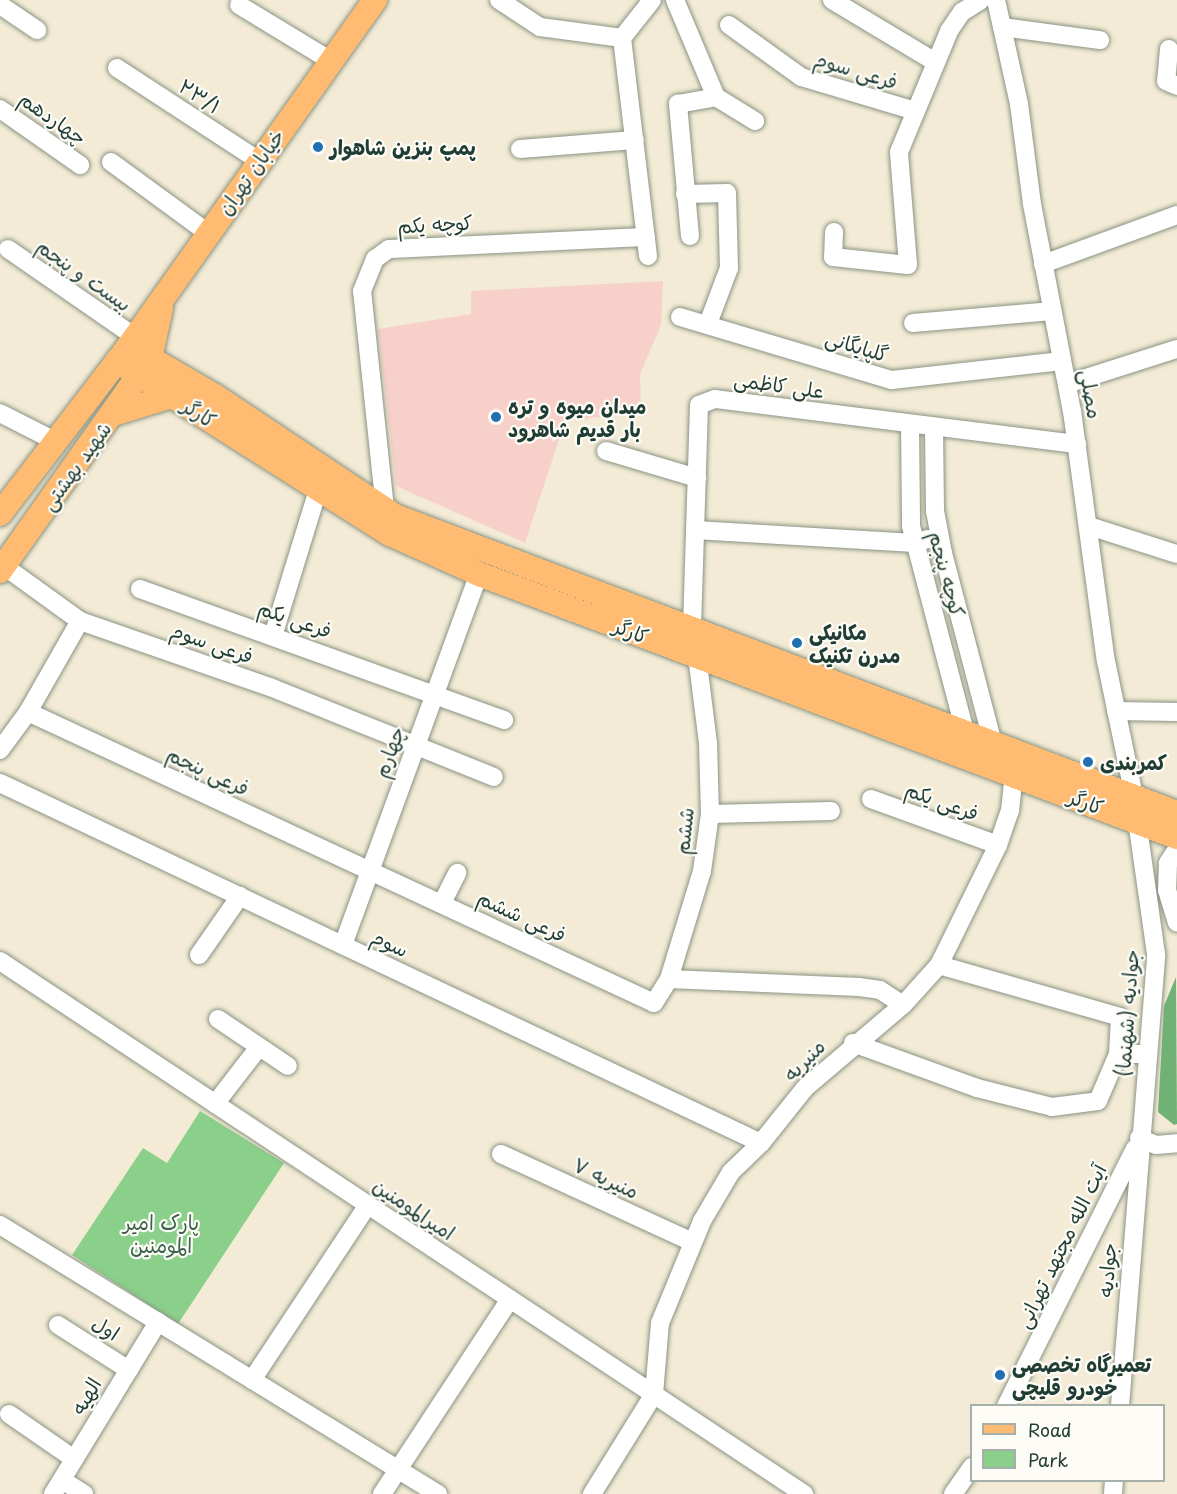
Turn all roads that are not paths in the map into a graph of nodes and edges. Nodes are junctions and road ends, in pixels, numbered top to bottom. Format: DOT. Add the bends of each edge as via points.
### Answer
graph roads {
  1 [pos="375,0"];
  2 [pos="500,0"];
  3 [pos="652,0"];
  4 [pos="675,0"];
  5 [pos="832,0"];
  6 [pos="981,0"];
  7 [pos="996,0"];
  8 [pos="0,5"];
  9 [pos="239,5"];
  10 [pos="729,25"];
  11 [pos="1002,27"];
  12 [pos="37,30"];
  13 [pos="622,38"];
  14 [pos="1100,40"];
  15 [pos="1169,49"];
  16 [pos="331,62"];
  17 [pos="936,62"];
  18 [pos="117,68"];
  19 [pos="1177,86"];
  20 [pos="716,97"];
  21 [pos="0,109"];
  22 [pos="915,111"];
  23 [pos="755,121"];
  24 [pos="635,140"];
  25 [pos="520,149"];
  26 [pos="259,161"];
  27 [pos="111,162"];
  28 [pos="80,165"];
  29 [pos="685,194"];
  30 [pos="1177,215"];
  31 [pos="834,232"];
  32 [pos="208,233"];
  33 [pos="690,236"];
  34 [pos="646,237"];
  35 [pos="8,249"];
  36 [pos="648,256"];
  37 [pos="1043,264"];
  38 [pos="164,297"];
  39 [pos="1052,311"];
  40 [pos="680,317"];
  41 [pos="913,323"];
  42 [pos="708,324"];
  43 [pos="127,348"];
  44 [pos="1177,349"];
  45 [pos="1062,362"];
  46 [pos="145,367"];
  47 [pos="1067,384"];
  48 [pos="172,396"];
  49 [pos="0,413"];
  50 [pos="113,414"];
  51 [pos="910,424"];
  52 [pos="934,428"];
  53 [pos="55,441"];
  54 [pos="1077,444"];
  55 [pos="606,451"];
  56 [pos="697,478"];
  57 [pos="318,490"];
  58 [pos="385,509"];
  59 [pos="0,514"];
  60 [pos="1089,526"];
  61 [pos="695,530"];
  62 [pos="940,536"];
  63 [pos="915,543"];
  64 [pos="1177,554"];
  65 [pos="2,568"];
  66 [pos="479,574"];
  67 [pos="140,589"];
  68 [pos="80,621"];
  69 [pos="692,628"];
  70 [pos="273,636"];
  71 [pos="697,656"];
  72 [pos="435,693"];
  73 [pos="1116,711"];
  74 [pos="28,712"];
  75 [pos="1177,712"];
  76 [pos="504,720"];
  77 [pos="965,732"];
  78 [pos="993,743"];
  79 [pos="416,746"];
  80 [pos="0,750"];
  81 [pos="1014,775"];
  82 [pos="494,777"];
  83 [pos="0,783"];
  84 [pos="1134,796"];
  85 [pos="871,799"];
  86 [pos="831,811"];
  87 [pos="1177,813"];
  88 [pos="710,814"];
  89 [pos="1137,820"];
  90 [pos="1177,837"];
  91 [pos="998,845"];
  92 [pos="1177,849"];
  93 [pos="370,871"];
  94 [pos="457,873"];
  95 [pos="240,896"];
  96 [pos="442,903"];
  97 [pos="1177,923"];
  98 [pos="343,945"];
  99 [pos="199,955"];
  100 [pos="0,961"];
  101 [pos="939,965"];
  102 [pos="669,979"];
  103 [pos="654,1003"];
  104 [pos="903,1005"];
  105 [pos="218,1019"];
  106 [pos="853,1043"];
  107 [pos="259,1047"];
  108 [pos="1118,1054"];
  109 [pos="1147,1054"];
  110 [pos="288,1066"];
  111 [pos="215,1104"];
  112 [pos="1139,1138"];
  113 [pos="761,1143"];
  114 [pos="1177,1143"];
  115 [pos="501,1154"];
  116 [pos="368,1205"];
  117 [pos="0,1226"];
  118 [pos="692,1242"];
  119 [pos="510,1299"];
  120 [pos="158,1322"];
  121 [pos="58,1325"];
  122 [pos="129,1370"];
  123 [pos="252,1380"];
  124 [pos="654,1394"];
  125 [pos="1007,1404"];
  126 [pos="1120,1404"];
  127 [pos="9,1414"];
  128 [pos="74,1460"];
  129 [pos="397,1469"];
  130 [pos="970,1470"];
  131 [pos="57,1487"];
  132 [pos="84,1494"];
  133 [pos="382,1494"];
  134 [pos="438,1494"];
  135 [pos="592,1494"];
  136 [pos="804,1494"];
  137 [pos="953,1494"];
  1 -- 16 [label="main road, خیابان تهران"];
  2 -- 13 [label="street" via="540,27"];
  3 -- 13 [label="street"];
  4 -- 20 [label="street"];
  5 -- 17 [label="street"];
  6 -- 17 [label="street" via="962,12"];
  7 -- 11 [label="street, مصلی"];
  8 -- 12 [label="street"];
  9 -- 16 [label="street"];
  10 -- 22 [label="street, فرعی سوم" via="801,77"];
  11 -- 14 [label="street"];
  11 -- 37 [label="street, مصلی" via="1019,104"];
  13 -- 24 [label="street"];
  15 -- 19 [label="street" via="1166,81"];
  16 -- 26 [label="main road, خیابان تهران"];
  17 -- 22 [label="street"];
  18 -- 26 [label="street, ۲۳/۱"];
  20 -- 23 [label="street"];
  20 -- 29 [label="street" via="678,104"];
  21 -- 28 [label="street, چهاردهم"];
  22 -- 31 [label="street" via="899,152 908,265 833,257"];
  24 -- 25 [label="street"];
  24 -- 34 [label="street"];
  26 -- 32 [label="main road, خیابان تهران"];
  27 -- 32 [label="street"];
  29 -- 33 [label="street"];
  29 -- 42 [label="street" via="727,193 729,268"];
  30 -- 37 [label="street"];
  32 -- 38 [label="main road, خیابان تهران"];
  34 -- 36 [label="street"];
  34 -- 58 [label="street, کوچه یکم" via="389,249 375,259 362,291"];
  35 -- 43 [label="street, بیست و پنجم"];
  37 -- 39 [label="street, مصلی"];
  38 -- 43 [label="main road, خیابان تهران"];
  38 -- 46 [label="main road"];
  39 -- 41 [label="street"];
  39 -- 45 [label="street, مصلی"];
  40 -- 42 [label="street, گلپایگانی"];
  42 -- 45 [label="street, گلپایگانی" via="892,381"];
  43 -- 46 [label="main road, کارگر"];
  43 -- 53 [label="main road, شهید بهشتی"];
  44 -- 47 [label="street"];
  45 -- 47 [label="street, مصلی"];
  46 -- 48 [label="main road, کارگر"];
  46 -- 50 [label="main road, شهید بهشتی"];
  46 -- 58 [label="main road, کارگر" via="215,396"];
  47 -- 54 [label="street, مصلی"];
  48 -- 50 [label="main road"];
  48 -- 57 [label="main road, کارگر"];
  49 -- 53 [label="street"];
  50 -- 65 [label="main road, شهید بهشتی"];
  51 -- 52 [label="street, علی کاظمی"];
  51 -- 56 [label="street, علی کاظمی" via="715,399 699,405"];
  51 -- 63 [label="street, کوچه پنجم" via="911,526"];
  52 -- 54 [label="street, علی کاظمی"];
  52 -- 62 [label="street" via="935,511"];
  53 -- 59 [label="main road, شهید بهشتی"];
  54 -- 60 [label="street, مصلی"];
  55 -- 56 [label="street"];
  56 -- 61 [label="street, علی کاظمی"];
  57 -- 66 [label="main road, کارگر" via="390,534"];
  57 -- 70 [label="street"];
  58 -- 69 [label="main road, کارگر"];
  60 -- 64 [label="street"];
  60 -- 73 [label="street, مصلی"];
  61 -- 63 [label="street"];
  61 -- 69 [label="street, علی کاظمی"];
  62 -- 63 [label="street"];
  62 -- 78 [label="street"];
  63 -- 77 [label="street, کوچه پنجم"];
  65 -- 68 [label="street, فرعی سوم"];
  66 -- 71 [label="main road, کارگر"];
  66 -- 72 [label="street, چهارم"];
  67 -- 70 [label="street, فرعی یکم"];
  68 -- 74 [label="street"];
  68 -- 79 [label="street, فرعی سوم" via="270,687"];
  69 -- 77 [label="main road, کارگر"];
  70 -- 72 [label="street, فرعی یکم"];
  71 -- 81 [label="main road, کارگر"];
  71 -- 88 [label="street, ششم" via="708,743"];
  72 -- 76 [label="street, فرعی یکم"];
  72 -- 79 [label="street, چهارم"];
  73 -- 75 [label="street"];
  73 -- 84 [label="street, مصلی"];
  74 -- 80 [label="street"];
  74 -- 93 [label="street, فرعی پنجم"];
  77 -- 78 [label="main road, کارگر"];
  78 -- 84 [label="main road, کارگر"];
  79 -- 82 [label="street, فرعی سوم"];
  79 -- 93 [label="street, چهارم"];
  81 -- 89 [label="main road, کارگر"];
  81 -- 91 [label="street, منیریه" via="1011,811"];
  83 -- 95 [label="street, سوم"];
  84 -- 87 [label="main road, کارگر"];
  84 -- 89 [label="main road"];
  85 -- 91 [label="street, فرعی یکم"];
  86 -- 88 [label="street"];
  88 -- 102 [label="street, ششم" via="702,871"];
  89 -- 90 [label="main road, کارگر"];
  89 -- 109 [label="street, جوادیه (شهنما)" via="1156,954"];
  91 -- 101 [label="street, منیریه"];
  92 -- 97 [label="street" via="1168,863 1167,890"];
  93 -- 96 [label="street, فرعی ششم"];
  93 -- 98 [label="street, چهارم"];
  94 -- 96 [label="street"];
  95 -- 98 [label="street, سوم"];
  95 -- 99 [label="street"];
  96 -- 103 [label="street, فرعی ششم"];
  98 -- 113 [label="street, سوم"];
  100 -- 111 [label="street, امیرالمومنین"];
  101 -- 104 [label="street, منیریه"];
  101 -- 108 [label="street" via="1120,1017"];
  102 -- 103 [label="street, ششم"];
  102 -- 104 [label="street" via="859,987 880,990"];
  104 -- 106 [label="street, منیریه"];
  105 -- 107 [label="street"];
  106 -- 108 [label="street" via="977,1088 1052,1107 1098,1101"];
  106 -- 113 [label="street, منیریه" via="805,1088"];
  107 -- 110 [label="street"];
  107 -- 111 [label="street"];
  108 -- 109 [label="street"];
  109 -- 112 [label="street, جوادیه (شهنما)"];
  111 -- 116 [label="street, امیرالمومنین"];
  112 -- 114 [label="street" via="1156,1145"];
  112 -- 125 [label="street, آیت الله مجتهد تهرانی"];
  112 -- 126 [label="street, جوادیه"];
  113 -- 118 [label="street, منیریه" via="731,1172"];
  115 -- 118 [label="street, منیریه ۷"];
  116 -- 119 [label="street, امیرالمومنین"];
  116 -- 123 [label="street"];
  117 -- 120 [label="street"];
  118 -- 124 [label="street, منیریه" via="660,1323"];
  119 -- 124 [label="street, امیرالمومنین"];
  119 -- 129 [label="street"];
  120 -- 122 [label="street, الهیه"];
  120 -- 123 [label="street"];
  121 -- 122 [label="street, اول"];
  122 -- 128 [label="street, الهیه"];
  123 -- 129 [label="street"];
  124 -- 135 [label="street"];
  124 -- 136 [label="street, امیرالمومنین"];
  127 -- 128 [label="street"];
  128 -- 131 [label="street, الهیه"];
  129 -- 133 [label="street"];
  129 -- 134 [label="street"];
  130 -- 137 [label="street"];
  131 -- 132 [label="street"];
}
